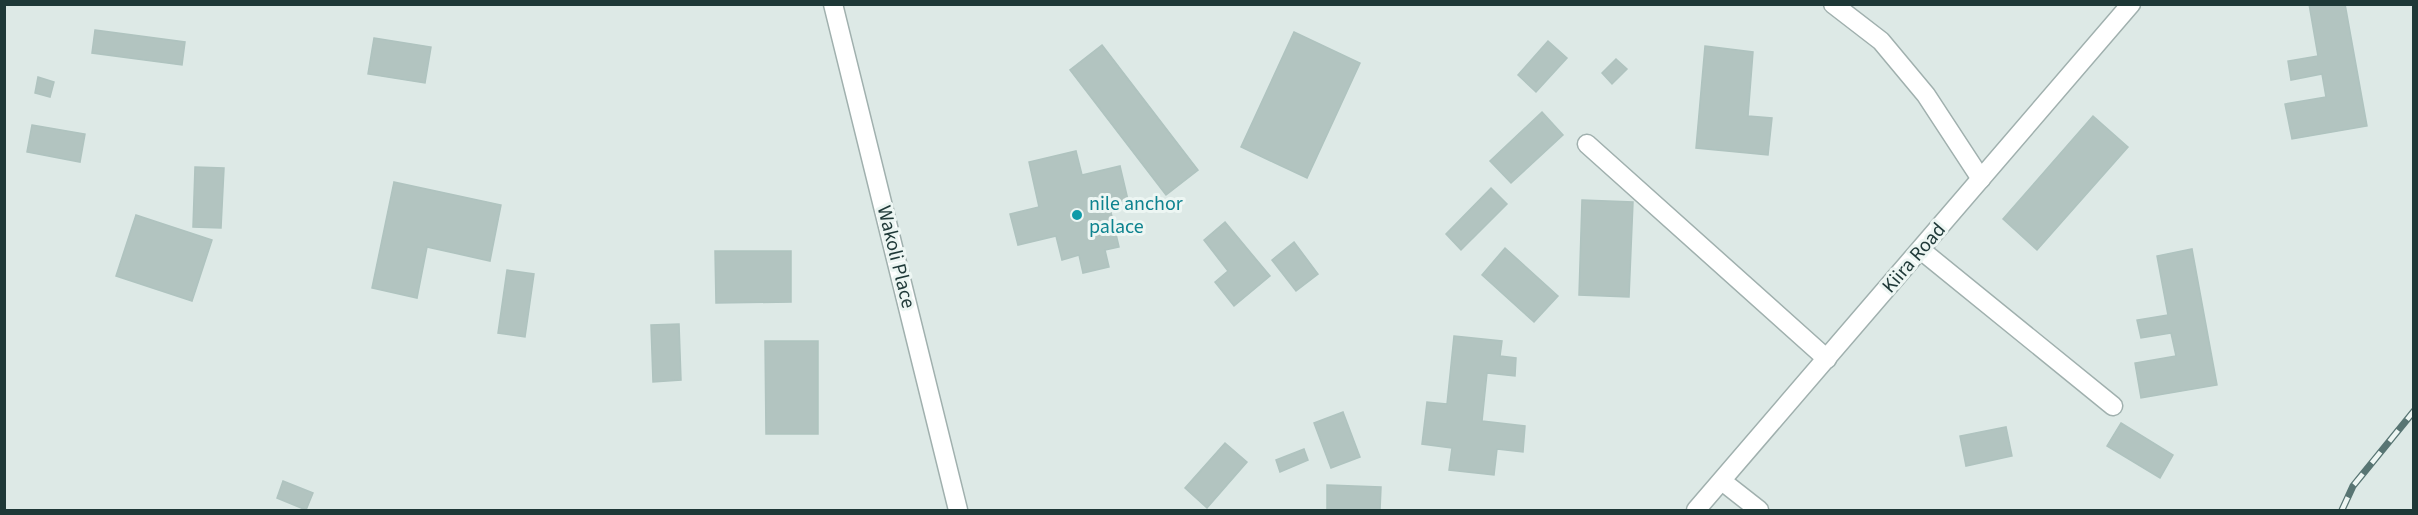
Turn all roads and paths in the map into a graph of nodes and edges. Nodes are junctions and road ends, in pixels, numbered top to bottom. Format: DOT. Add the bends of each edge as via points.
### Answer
graph roads {
  1 [pos="833,4"];
  2 [pos="1833,4"];
  3 [pos="2131,4"];
  4 [pos="1587,144"];
  5 [pos="1981,179"];
  6 [pos="1921,250"];
  7 [pos="1827,359"];
  8 [pos="2113,405"];
  9 [pos="1722,481"];
  10 [pos="958,510"];
  11 [pos="1696,510"];
  12 [pos="1759,510"];
  1 -- 10 [label="street, Wakoli Place"];
  2 -- 5 [label="street" via="1881,41 1926,94"];
  3 -- 5 [label="street, Kiira Road"];
  4 -- 7 [label="street"];
  5 -- 6 [label="street, Kiira Road"];
  6 -- 7 [label="street, Kiira Road"];
  6 -- 8 [label="street"];
  7 -- 9 [label="street, Kiira Road"];
  9 -- 11 [label="street, Kiira Road"];
  9 -- 12 [label="street"];
}
